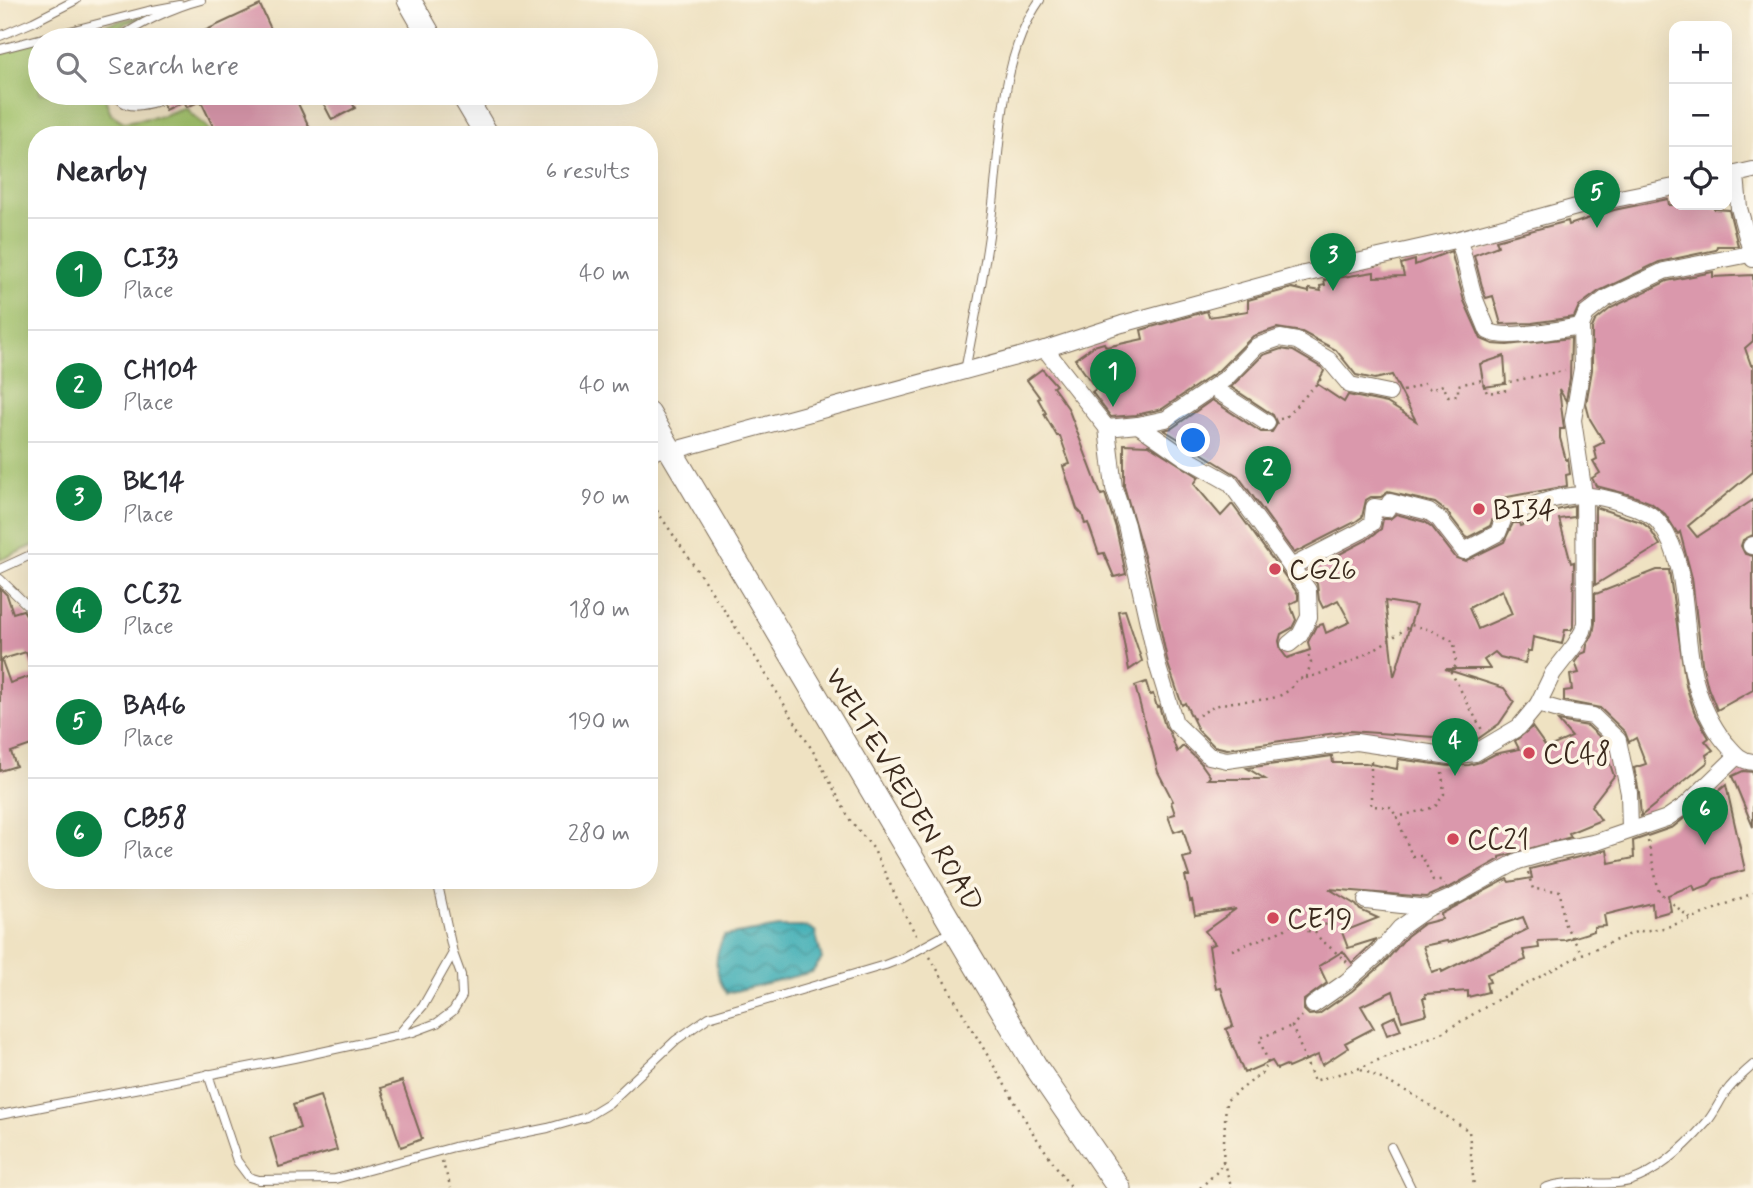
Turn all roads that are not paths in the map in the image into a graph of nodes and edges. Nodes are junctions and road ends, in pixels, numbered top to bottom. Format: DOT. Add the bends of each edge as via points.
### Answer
graph roads {
  1 [pos="76,0"];
  2 [pos="201,0"];
  3 [pos="408,0"];
  4 [pos="1039,1"];
  5 [pos="180,5"];
  6 [pos="82,28"];
  7 [pos="136,28"];
  8 [pos="425,28"];
  9 [pos="0,36"];
  10 [pos="28,42"];
  11 [pos="0,49"];
  12 [pos="469,105"];
  13 [pos="482,126"];
  14 [pos="1753,170"];
  15 [pos="1732,176"];
  16 [pos="1732,180"];
  17 [pos="1669,188"];
  18 [pos="1458,239"];
  19 [pos="1751,256"];
  20 [pos="1581,326"];
  21 [pos="1045,349"];
  22 [pos="965,371"];
  23 [pos="1213,388"];
  24 [pos="1389,393"];
  25 [pos="1267,423"];
  26 [pos="1138,425"];
  27 [pos="1107,428"];
  28 [pos="660,454"];
  29 [pos="1584,494"];
  30 [pos="28,556"];
  31 [pos="1291,567"];
  32 [pos="0,569"];
  33 [pos="0,579"];
  34 [pos="28,607"];
  35 [pos="1295,639"];
  36 [pos="1538,704"];
  37 [pos="1737,756"];
  38 [pos="1753,762"];
  39 [pos="1637,827"];
  40 [pos="439,889"];
  41 [pos="1366,901"];
  42 [pos="1428,908"];
  43 [pos="954,930"];
  44 [pos="453,953"];
  45 [pos="1313,1005"];
  46 [pos="398,1035"];
  47 [pos="1753,1065"];
  48 [pos="208,1074"];
  49 [pos="0,1115"];
  50 [pos="1391,1147"];
  51 [pos="1119,1188"];
  52 [pos="1411,1188"];
  53 [pos="1545,1188"];
  1 -- 9 [label="lane"];
  2 -- 5 [label="lane"];
  3 -- 8 [label="street"];
  4 -- 22 [label="lane" via="1022,30 1011,65"];
  5 -- 6 [label="lane"];
  5 -- 7 [label="lane"];
  10 -- 11 [label="lane"];
  12 -- 13 [label="street"];
  14 -- 15 [label="street"];
  16 -- 19 [label="street"];
  17 -- 18 [label="street"];
  18 -- 20 [label="street" via="1488,331 1500,335"];
  18 -- 21 [label="street" via="1304,274"];
  19 -- 20 [label="street" via="1664,271 1605,299 1586,314"];
  20 -- 29 [label="street" via="1582,368 1573,420"];
  21 -- 22 [label="street"];
  21 -- 27 [label="street"];
  22 -- 28 [label="street"];
  23 -- 24 [label="street" via="1257,346 1279,338 1297,341 1329,360 1350,385"];
  23 -- 25 [label="street"];
  23 -- 26 [label="street" via="1166,419"];
  26 -- 27 [label="street"];
  26 -- 31 [label="street" via="1230,483"];
  27 -- 36 [label="street" via="1114,488 1167,700 1175,723 1209,756 1227,760 1356,741 1440,755 1475,753 1519,727"];
  28 -- 43 [label="street, WELTEVREDEN ROAD"];
  29 -- 31 [label="street" via="1564,495 1505,515 1498,533 1464,551 1429,512 1390,502 1387,509 1374,507 1372,523 1361,531"];
  29 -- 36 [label="street" via="1583,631"];
  29 -- 37 [label="street" via="1643,510 1659,522 1674,549 1696,685 1719,734"];
  30 -- 32 [label="lane"];
  31 -- 35 [label="street" via="1310,597 1309,617"];
  33 -- 34 [label="lane"];
  36 -- 39 [label="street" via="1593,716 1618,740"];
  37 -- 38 [label="street"];
  37 -- 39 [label="street" via="1686,805 1667,818"];
  39 -- 42 [label="street" via="1525,859"];
  40 -- 44 [label="lane"];
  41 -- 42 [label="street"];
  42 -- 45 [label="street"];
  43 -- 48 [label="lane" via="884,965 709,1017 676,1040 609,1103 586,1117 335,1179 248,1177 237,1161"];
  43 -- 51 [label="street, WELTEVREDEN ROAD" via="1035,1067"];
  44 -- 46 [label="lane" via="423,1006"];
  44 -- 46 [label="lane" via="461,975 459,1003 437,1023"];
  46 -- 48 [label="lane"];
  47 -- 53 [label="lane" via="1736,1079 1707,1122 1641,1178 1625,1183 1565,1182"];
  48 -- 49 [label="lane"];
  50 -- 52 [label="lane"];
}
